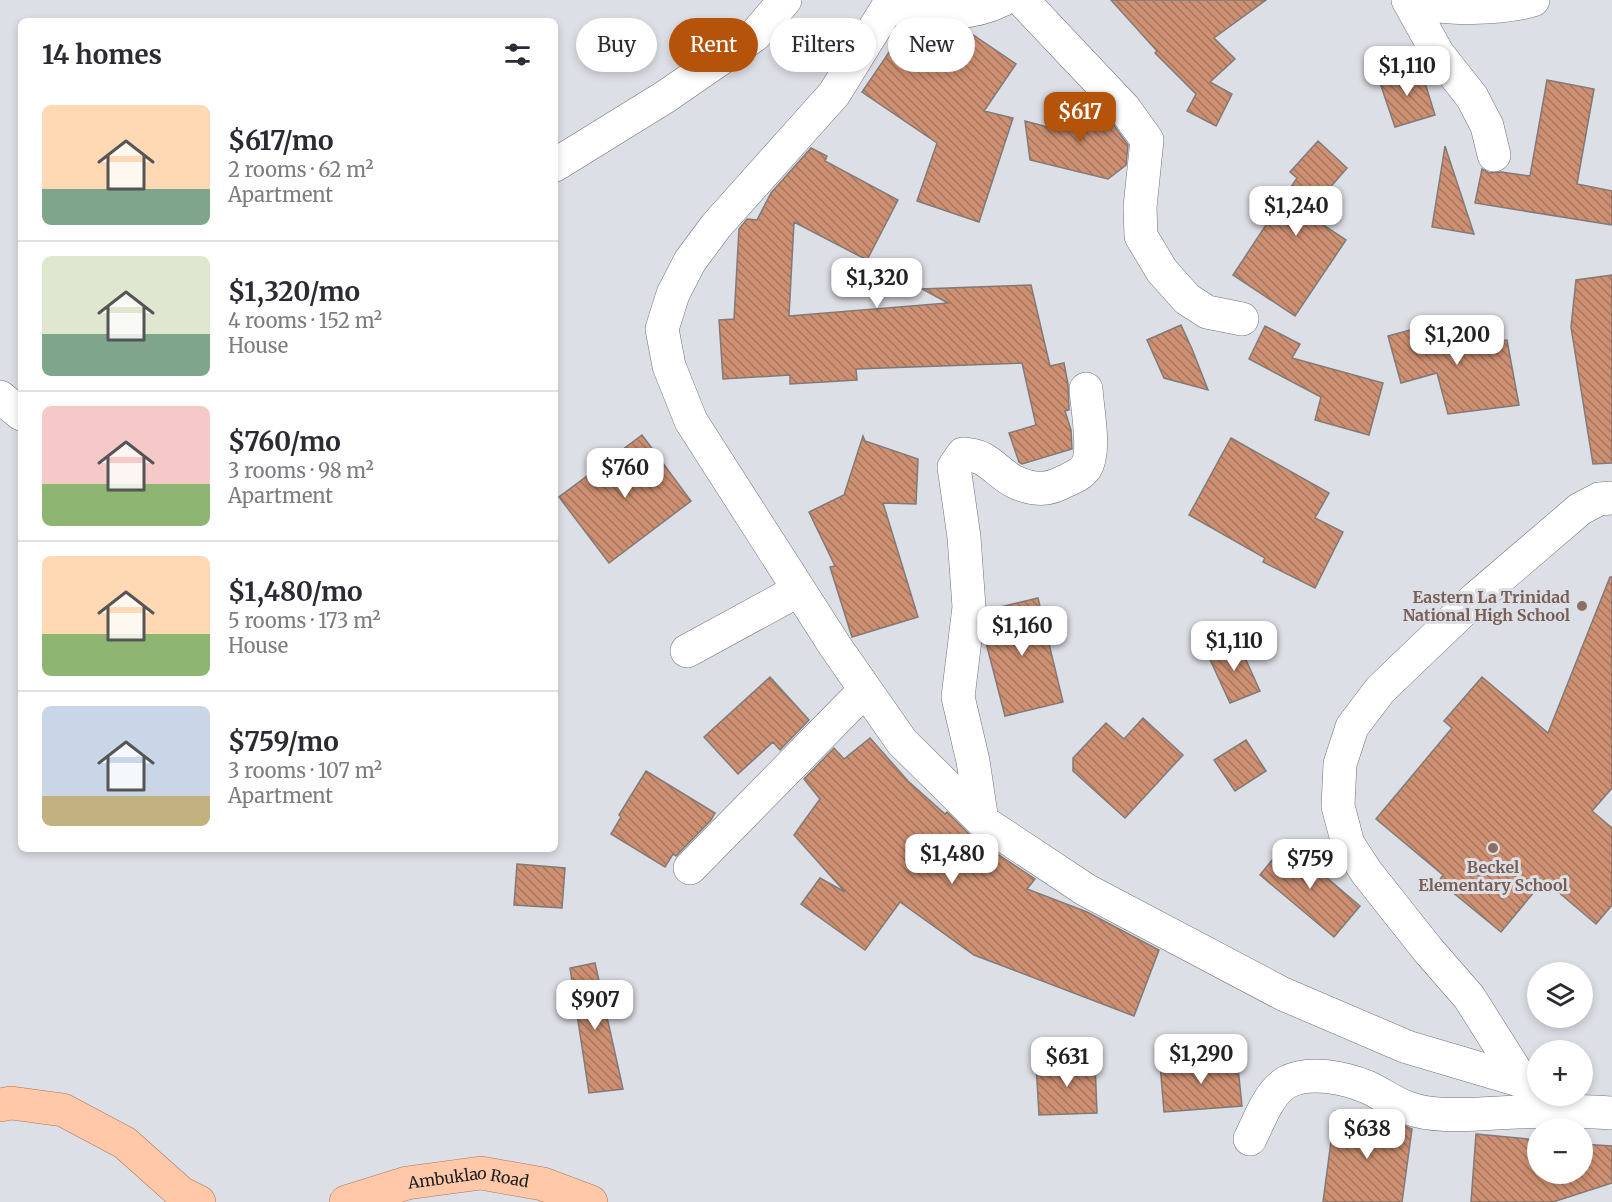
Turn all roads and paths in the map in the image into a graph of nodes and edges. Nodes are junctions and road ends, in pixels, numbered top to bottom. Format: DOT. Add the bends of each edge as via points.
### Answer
graph roads {
  1 [pos="785,0"];
  2 [pos="1002,0"];
  3 [pos="1022,0"];
  4 [pos="1410,0"];
  5 [pos="1533,0"];
  6 [pos="890,4"];
  7 [pos="1494,155"];
  8 [pos="558,163"];
  9 [pos="1242,319"];
  10 [pos="1086,389"];
  11 [pos="0,397"];
  12 [pos="18,412"];
  13 [pos="1612,498"];
  14 [pos="799,590"];
  15 [pos="687,651"];
  16 [pos="865,690"];
  17 [pos="982,821"];
  18 [pos="690,868"];
  19 [pos="1527,1078"];
  20 [pos="1527,1081"];
  21 [pos="1593,1094"];
  22 [pos="1612,1097"];
  23 [pos="0,1105"];
  24 [pos="1612,1113"];
  25 [pos="1250,1138"];
  26 [pos="199,1202"];
  27 [pos="346,1202"];
  28 [pos="591,1202"];
  1 -- 8 [label="street" via="754,35 665,97"];
  2 -- 6 [label="street" via="956,13"];
  3 -- 9 [label="street" via="1124,108 1147,140 1140,207 1142,236 1162,271 1187,299 1207,312"];
  4 -- 5 [label="street" via="1463,8"];
  4 -- 7 [label="street" via="1438,54 1472,97 1487,126"];
  6 -- 14 [label="street" via="834,94 716,226 690,261 673,294 662,329 669,366 691,421"];
  10 -- 17 [label="street" via="1091,454 1088,466 1079,475 1050,488 1034,489 1004,476 976,455 963,454 954,467 969,607 958,697"];
  11 -- 12 [label="street"];
  13 -- 19 [label="street" via="1599,499 1580,509 1407,662 1352,727 1340,764 1338,806 1348,844 1367,873 1469,997"];
  14 -- 15 [label="street"];
  14 -- 16 [label="street"];
  16 -- 17 [label="street" via="902,742"];
  16 -- 18 [label="street"];
  17 -- 20 [label="street" via="1086,891 1283,994 1407,1047"];
  21 -- 22 [label="street"];
  23 -- 26 [label="main road" via="63,1110 125,1143"];
  24 -- 25 [label="street" via="1455,1116 1408,1109 1367,1087 1311,1076 1287,1082 1272,1096"];
  27 -- 28 [label="main road, Ambuklao Road" via="407,1183 481,1173 543,1184"];
}
